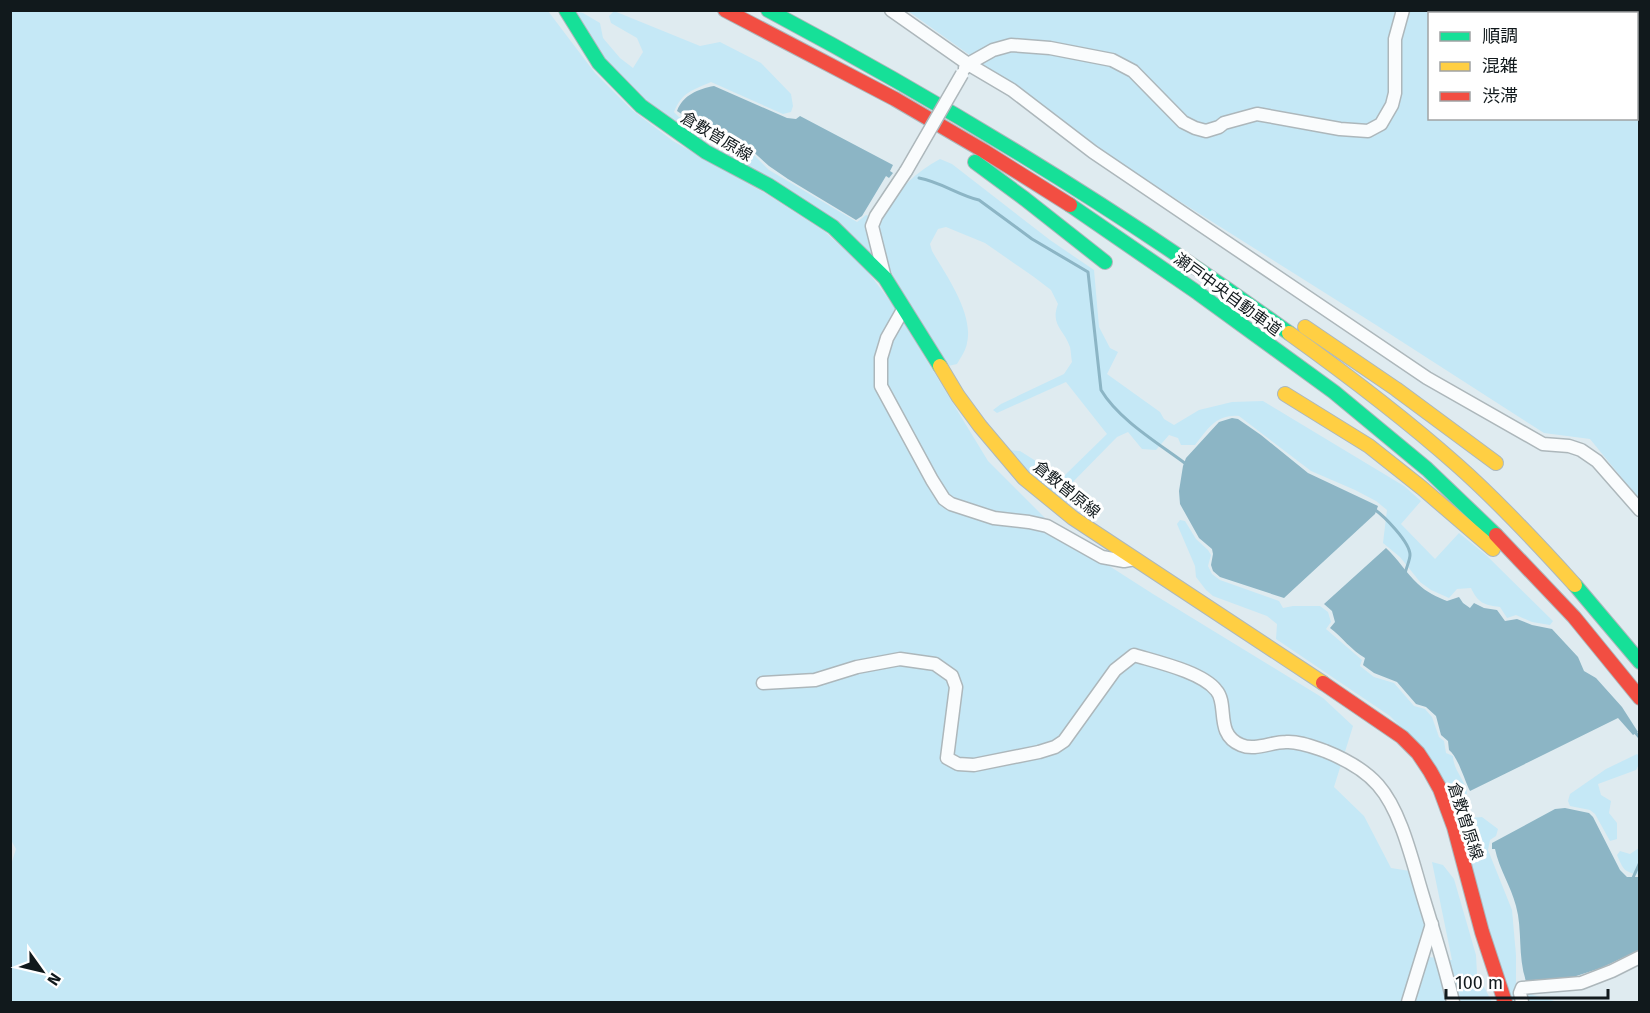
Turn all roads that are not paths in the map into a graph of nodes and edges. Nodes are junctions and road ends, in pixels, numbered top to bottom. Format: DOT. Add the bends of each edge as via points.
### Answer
graph roads {
  1 [pos="566,10"];
  2 [pos="726,10"];
  3 [pos="768,10"];
  4 [pos="891,10"];
  5 [pos="1403,10"];
  6 [pos="965,69"];
  7 [pos="896,100"];
  8 [pos="1160,241"];
  9 [pos="1105,262"];
  10 [pos="885,278"];
  11 [pos="904,308"];
  12 [pos="1285,394"];
  13 [pos="1497,463"];
  14 [pos="1640,510"];
  15 [pos="1135,559"];
  16 [pos="1580,624"];
  17 [pos="1640,662"];
  18 [pos="763,683"];
  19 [pos="1640,698"];
  20 [pos="1432,924"];
  21 [pos="1640,957"];
  22 [pos="1408,1002"];
  23 [pos="1453,1002"];
  24 [pos="1505,1002"];
  25 [pos="1522,1002"];
  1 -- 10 [label="main road, 倉敷曽原線" via="599,63 641,106 706,152 768,185 833,227"];
  2 -- 7 [label="main road, 瀬戸中央自動車道"];
  3 -- 8 [label="main road, 瀬戸中央自動車道" via="959,117"];
  4 -- 6 [label="street"];
  5 -- 6 [label="street" via="1395,39 1392,105 1381,124 1368,130 1340,129 1257,114 1206,131 1183,122 1133,71 1112,60 1050,48 1011,45 993,50"];
  6 -- 10 [label="street, bridge" via="872,226"];
  6 -- 14 [label="street" via="1012,90 1093,152 1427,378 1543,444 1581,450 1597,461"];
  7 -- 9 [label="main road" via="921,124 1008,185"];
  7 -- 16 [label="main road, 瀬戸中央自動車道" via="1153,260 1346,401 1466,505"];
  8 -- 13 [label="main road" via="1290,317"];
  8 -- 17 [label="main road, 瀬戸中央自動車道" via="1298,338 1457,465 1537,544"];
  10 -- 11 [label="main road, 倉敷曽原線"];
  11 -- 15 [label="main road, 倉敷曽原線" via="958,396 1024,478 1065,512"];
  11 -- 15 [label="street" via="881,358 881,386 944,499 994,518 1047,526 1102,557"];
  12 -- 16 [label="main road" via="1369,446 1405,474"];
  15 -- 24 [label="main road, 倉敷曽原線" via="1416,750 1443,794 1486,953"];
  16 -- 19 [label="main road, 瀬戸中央自動車道"];
  18 -- 20 [label="street" via="815,680 900,659 935,664 952,676 956,687 947,758 958,764 974,765 1039,752 1064,741 1115,670 1134,655 1193,675 1208,681 1219,692 1224,725 1230,738 1241,745 1307,745 1344,759 1371,777 1391,804 1405,837"];
  20 -- 22 [label="street"];
  20 -- 23 [label="street"];
  21 -- 25 [label="street" via="1581,983 1522,988"];
}
